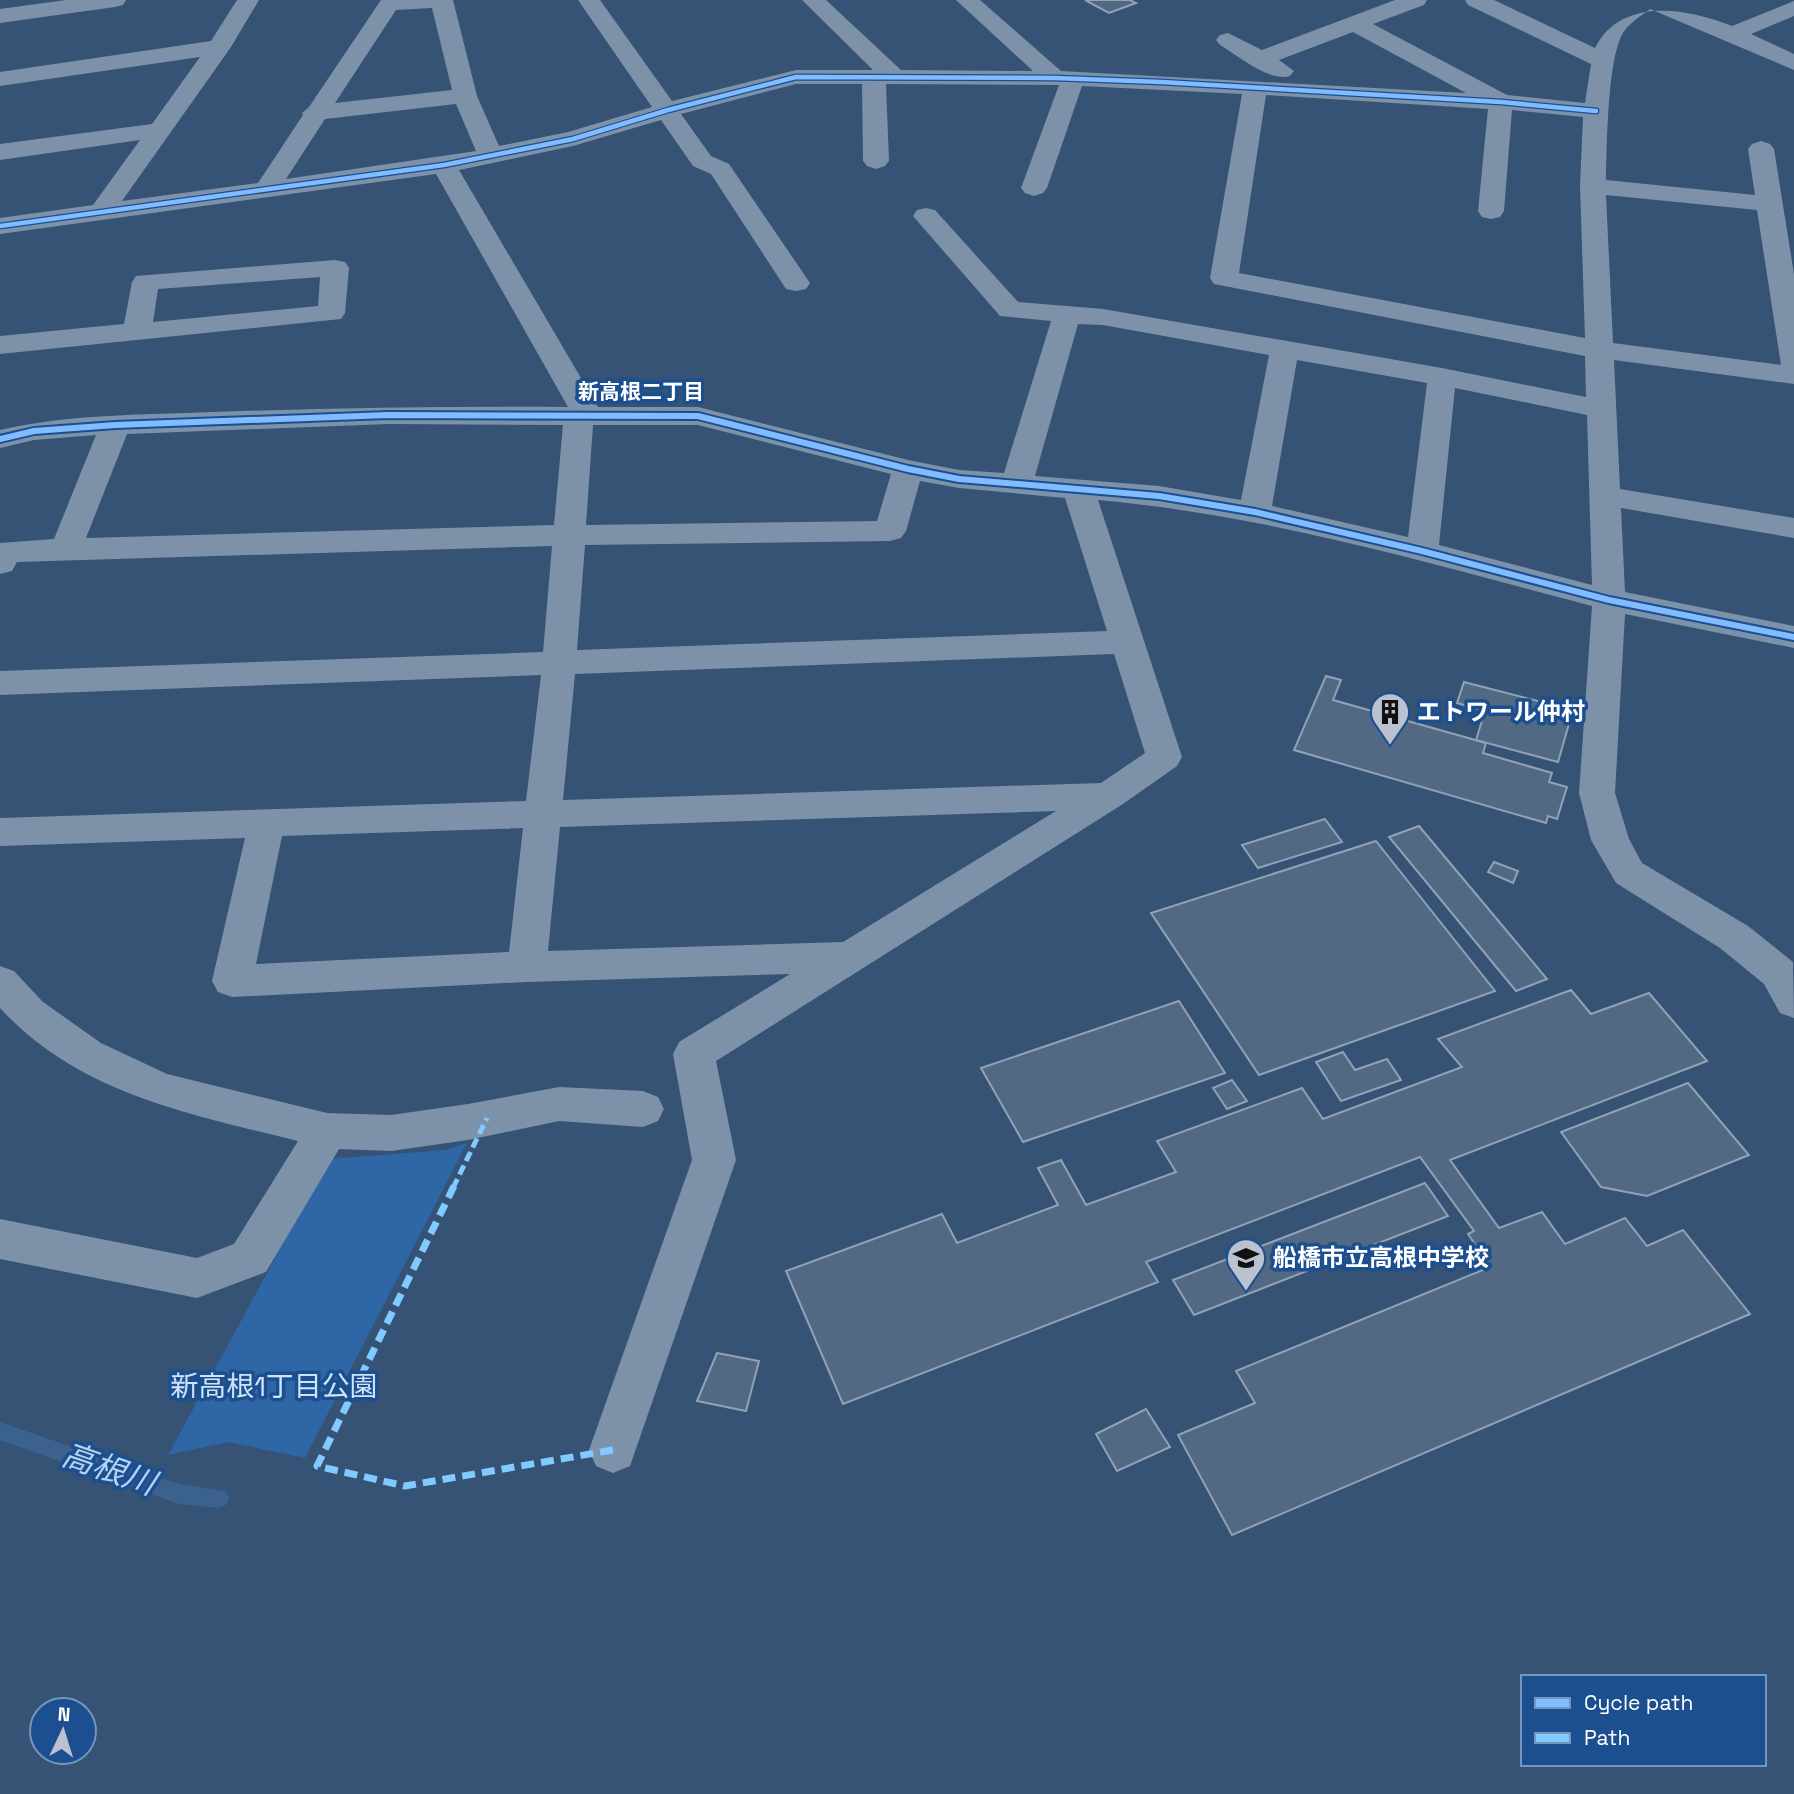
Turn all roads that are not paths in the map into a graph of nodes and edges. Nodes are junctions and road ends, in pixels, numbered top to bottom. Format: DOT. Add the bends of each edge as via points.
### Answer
graph roads {
  1 [pos="115,0"];
  2 [pos="248,0"];
  3 [pos="589,0"];
  4 [pos="967,0"];
  5 [pos="1416,0"];
  6 [pos="1476,0"];
  7 [pos="1647,0"];
  8 [pos="817,1"];
  9 [pos="1794,8"];
  10 [pos="0,16"];
  11 [pos="1354,23"];
  12 [pos="1732,34"];
  13 [pos="1228,40"];
  14 [pos="219,47"];
  15 [pos="1260,59"];
  16 [pos="1603,61"];
  17 [pos="1794,63"];
  18 [pos="885,78"];
  19 [pos="1064,78"];
  20 [pos="0,79"];
  21 [pos="1255,89"];
  22 [pos="1317,92"];
  23 [pos="465,96"];
  24 [pos="1501,102"];
  25 [pos="668,110"];
  26 [pos="1596,111"];
  27 [pos="314,113"];
  28 [pos="160,130"];
  29 [pos="1760,149"];
  30 [pos="0,152"];
  31 [pos="490,155"];
  32 [pos="876,161"];
  33 [pos="444,165"];
  34 [pos="1592,186"];
  35 [pos="267,188"];
  36 [pos="1034,188"];
  37 [pos="1771,204"];
  38 [pos="102,211"];
  39 [pos="1491,211"];
  40 [pos="926,216"];
  41 [pos="0,226"];
  42 [pos="1786,259"];
  43 [pos="796,283"];
  44 [pos="1067,314"];
  45 [pos="137,330"];
  46 [pos="0,345"];
  47 [pos="1284,350"];
  48 [pos="1600,351"];
  49 [pos="1794,362"];
  50 [pos="1794,375"];
  51 [pos="1442,377"];
  52 [pos="1602,409"];
  53 [pos="584,416"];
  54 [pos="115,425"];
  55 [pos="0,439"];
  56 [pos="908,469"];
  57 [pos="1017,483"];
  58 [pos="1077,488"];
  59 [pos="1606,496"];
  60 [pos="1255,512"];
  61 [pos="1794,528"];
  62 [pos="571,535"];
  63 [pos="66,549"];
  64 [pos="1422,551"];
  65 [pos="0,564"];
  66 [pos="1609,600"];
  67 [pos="1794,637"];
  68 [pos="1126,642"];
  69 [pos="559,664"];
  70 [pos="0,683"];
  71 [pos="1110,796"];
  72 [pos="543,816"];
  73 [pos="266,825"];
  74 [pos="0,832"];
  75 [pos="854,957"];
  76 [pos="527,967"];
  77 [pos="0,982"];
  78 [pos="1794,1002"];
  79 [pos="643,1109"];
  80 [pos="327,1132"];
  81 [pos="0,1239"];
  82 [pos="613,1450"];
  1 -- 10 [label="street"];
  2 -- 14 [label="street"];
  3 -- 25 [label="street"];
  4 -- 19 [label="street"];
  5 -- 11 [label="street"];
  6 -- 16 [label="street"];
  7 -- 12 [label="street"];
  7 -- 16 [label="street" via="1613,28"];
  8 -- 18 [label="street"];
  9 -- 12 [label="street"];
  11 -- 15 [label="street"];
  11 -- 24 [label="street"];
  12 -- 17 [label="street"];
  13 -- 15 [label="street"];
  14 -- 20 [label="street"];
  14 -- 28 [label="street"];
  15 -- 22 [label="street"];
  16 -- 26 [label="street"];
  18 -- 19 [label="street"];
  18 -- 25 [label="street" via="796,77"];
  18 -- 32 [label="street"];
  19 -- 21 [label="street"];
  19 -- 36 [label="street"];
  21 -- 22 [label="street"];
  21 -- 48 [label="street" via="1224,278"];
  22 -- 24 [label="street"];
  23 -- 27 [label="street"];
  23 -- 27 [label="street" via="442,1 389,4"];
  23 -- 31 [label="street"];
  24 -- 26 [label="street"];
  24 -- 39 [label="street"];
  25 -- 31 [label="street" via="573,139"];
  25 -- 43 [label="street" via="702,161 720,169"];
  26 -- 34 [label="street"];
  27 -- 35 [label="street"];
  28 -- 30 [label="street"];
  28 -- 38 [label="street"];
  29 -- 37 [label="street"];
  31 -- 33 [label="street"];
  33 -- 35 [label="street"];
  33 -- 53 [label="street"];
  34 -- 37 [label="street"];
  34 -- 48 [label="street"];
  35 -- 38 [label="street"];
  37 -- 42 [label="street"];
  38 -- 41 [label="street"];
  40 -- 44 [label="street" via="1010,310"];
  42 -- 49 [label="street"];
  44 -- 47 [label="street"];
  44 -- 57 [label="street"];
  45 -- 45 [label="street" via="146,282 335,268 331,313"];
  45 -- 46 [label="street"];
  47 -- 51 [label="street"];
  47 -- 60 [label="street"];
  48 -- 50 [label="street"];
  48 -- 52 [label="street"];
  51 -- 52 [label="street"];
  51 -- 64 [label="street"];
  52 -- 59 [label="street"];
  53 -- 54 [label="street" via="388,415"];
  53 -- 56 [label="street" via="698,416"];
  53 -- 62 [label="street"];
  54 -- 55 [label="street" via="34,431"];
  54 -- 63 [label="street"];
  56 -- 57 [label="street"];
  56 -- 62 [label="street" via="890,531"];
  57 -- 58 [label="street"];
  58 -- 60 [label="street"];
  58 -- 68 [label="street"];
  59 -- 61 [label="street"];
  59 -- 66 [label="street"];
  60 -- 64 [label="street"];
  62 -- 63 [label="street"];
  62 -- 69 [label="street"];
  63 -- 65 [label="street" via="4,552"];
  64 -- 66 [label="street"];
  66 -- 67 [label="street"];
  66 -- 78 [label="street" via="1597,793 1610,840 1629,873 1743,944 1779,973"];
  68 -- 69 [label="street"];
  68 -- 71 [label="street" via="1164,757"];
  69 -- 70 [label="street"];
  69 -- 72 [label="street"];
  71 -- 72 [label="street"];
  71 -- 75 [label="street"];
  72 -- 73 [label="street"];
  72 -- 76 [label="street"];
  73 -- 74 [label="street"];
  73 -- 76 [label="street" via="232,981"];
  75 -- 76 [label="street"];
  75 -- 82 [label="street" via="694,1054 714,1160"];
  77 -- 80 [label="street" via="29,1013 86,1055 159,1089"];
  79 -- 80 [label="street" via="559,1104 391,1133"];
  80 -- 81 [label="street" via="250,1258 197,1278"];
}
